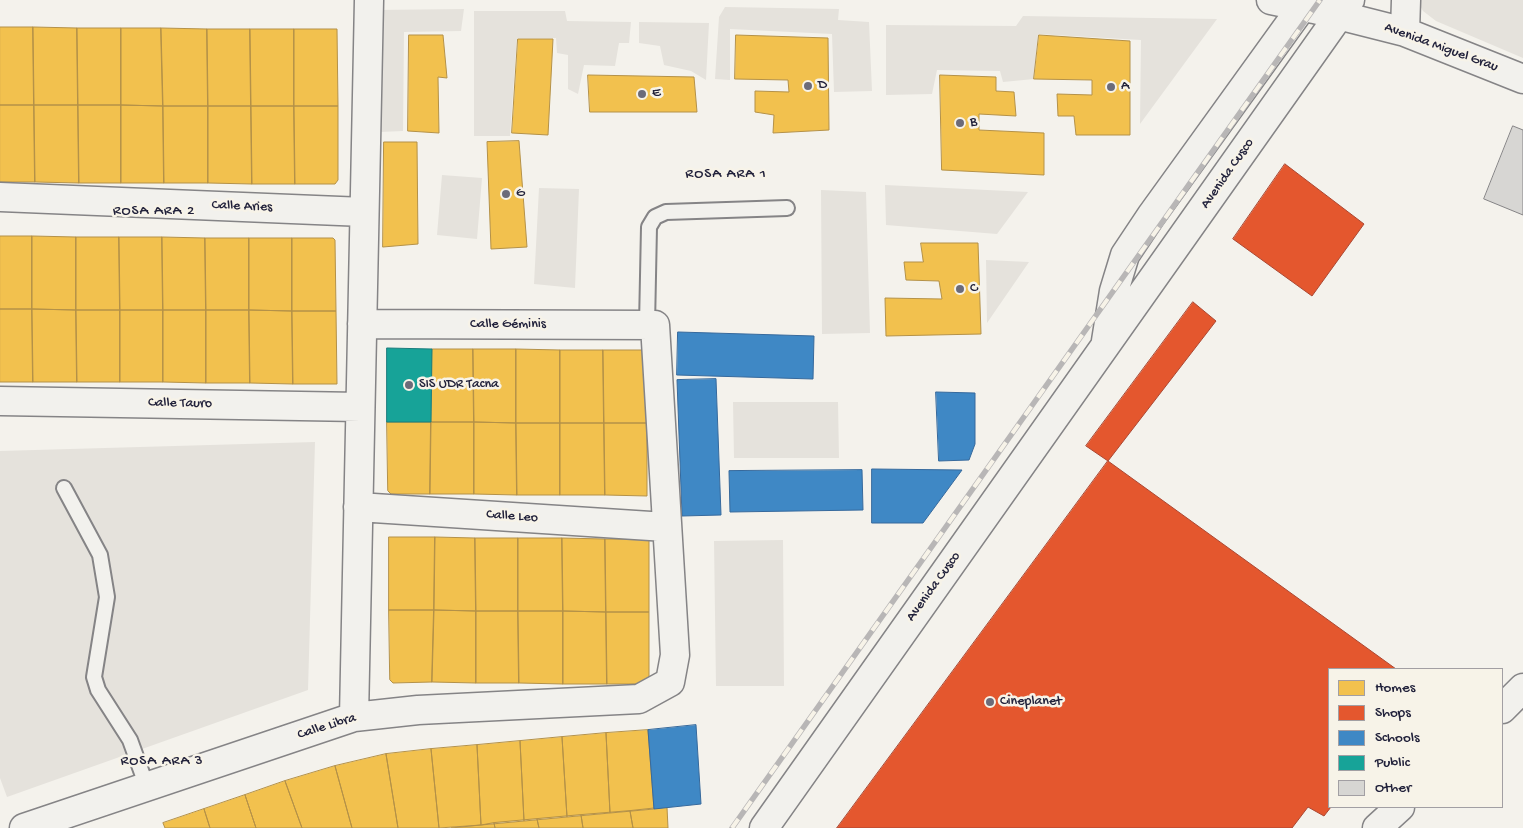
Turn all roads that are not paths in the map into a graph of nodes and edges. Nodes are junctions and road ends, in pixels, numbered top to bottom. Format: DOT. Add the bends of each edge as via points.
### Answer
graph roads {
  1 [pos="369,0"];
  2 [pos="1271,0"];
  3 [pos="1406,0"];
  4 [pos="1304,3"];
  5 [pos="1345,8"];
  6 [pos="1405,32"];
  7 [pos="1523,79"];
  8 [pos="0,197"];
  9 [pos="787,208"];
  10 [pos="364,212"];
  11 [pos="362,324"];
  12 [pos="651,325"];
  13 [pos="1105,347"];
  14 [pos="0,401"];
  15 [pos="360,407"];
  16 [pos="64,488"];
  17 [pos="358,507"];
  18 [pos="666,527"];
  19 [pos="1523,688"];
  20 [pos="1503,708"];
  21 [pos="354,717"];
  22 [pos="147,787"];
  23 [pos="1399,808"];
  24 [pos="24,828"];
  25 [pos="764,828"];
  26 [pos="1377,828"];
  1 -- 10 [label="street"];
  2 -- 4 [label="street, Avenida Miguel Grau"];
  3 -- 6 [label="street"];
  4 -- 5 [label="street, Avenida Miguel Grau"];
  4 -- 13 [label="street, Avenida Cusco" via="1125,255 1114,292"];
  5 -- 6 [label="street, Avenida Miguel Grau"];
  5 -- 13 [label="street, Avenida Cusco"];
  6 -- 7 [label="street, Avenida Miguel Grau"];
  8 -- 10 [label="street, Calle Aries"];
  9 -- 12 [label="lane" via="666,212 655,217 649,227"];
  10 -- 11 [label="street"];
  11 -- 12 [label="street, Calle Géminis"];
  11 -- 15 [label="street"];
  12 -- 18 [label="street"];
  13 -- 25 [label="street, Avenida Cusco"];
  14 -- 15 [label="street, Calle Tauro"];
  15 -- 17 [label="street"];
  16 -- 22 [label="lane" via="100,555 107,597 94,677 98,690 130,740"];
  17 -- 18 [label="street, Calle Leo"];
  17 -- 21 [label="street"];
  18 -- 21 [label="street, Calle Libra" via="675,655 670,682 639,698 418,710"];
  19 -- 20 [label="street"];
  21 -- 22 [label="street, Calle Libra"];
  22 -- 24 [label="street, Calle Libra"];
  23 -- 26 [label="street"];
}
